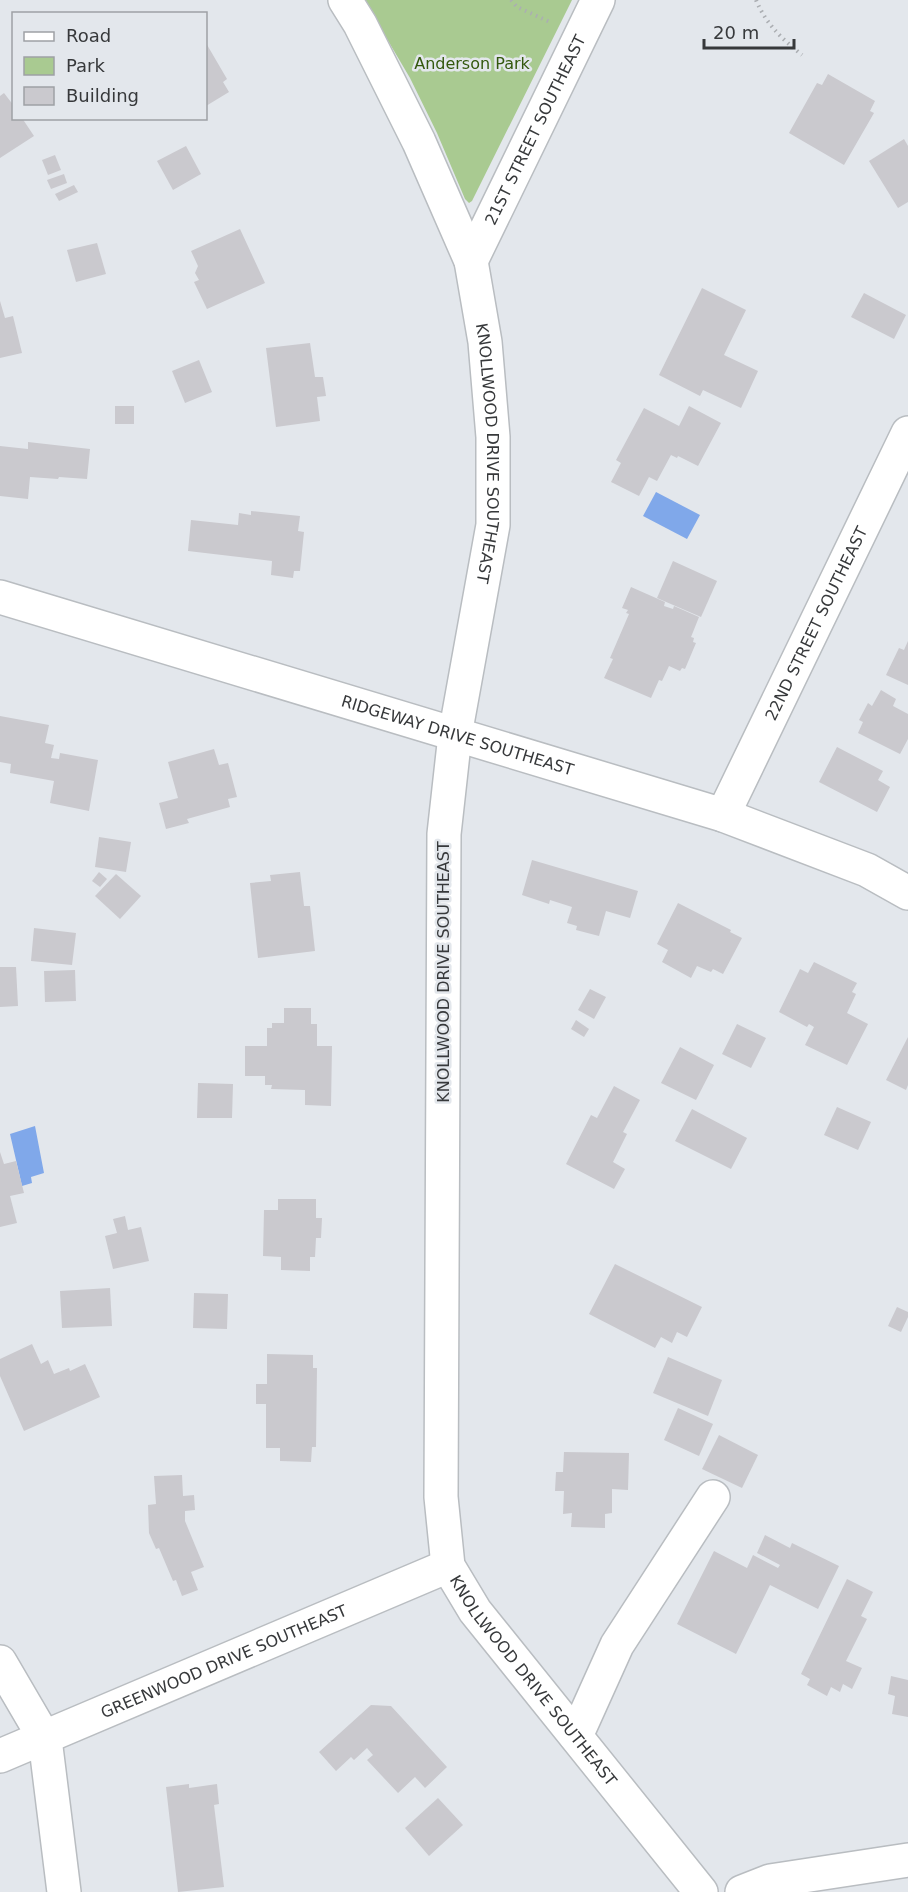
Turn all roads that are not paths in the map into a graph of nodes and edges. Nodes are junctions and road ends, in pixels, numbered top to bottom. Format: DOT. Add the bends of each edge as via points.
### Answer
graph roads {
  1 [pos="345,0"];
  2 [pos="598,0"];
  3 [pos="471,261"];
  4 [pos="908,433"];
  5 [pos="0,597"];
  6 [pos="455,735"];
  7 [pos="723,815"];
  8 [pos="908,893"];
  9 [pos="713,1497"];
  10 [pos="448,1566"];
  11 [pos="0,1662"];
  12 [pos="576,1736"];
  13 [pos="45,1739"];
  14 [pos="0,1756"];
  15 [pos="908,1860"];
  16 [pos="63,1892"];
  17 [pos="701,1892"];
  18 [pos="742,1892"];
  1 -- 3 [label="street, KNOLLWOOD DRIVE SOUTHEAST" via="419,142"];
  2 -- 3 [label="street, 21ST STREET SOUTHEAST"];
  3 -- 6 [label="street, KNOLLWOOD DRIVE SOUTHEAST" via="485,342 493,437 493,525"];
  4 -- 7 [label="street, 22ND STREET SOUTHEAST"];
  5 -- 6 [label="street, RIDGEWAY DRIVE SOUTHEAST"];
  6 -- 7 [label="street, RIDGEWAY DRIVE SOUTHEAST"];
  6 -- 10 [label="street, KNOLLWOOD DRIVE SOUTHEAST" via="444,834 442,959 441,1497"];
  7 -- 8 [label="street, RIDGEWAY DRIVE SOUTHEAST" via="867,870"];
  9 -- 12 [label="street" via="617,1645"];
  10 -- 12 [label="street, KNOLLWOOD DRIVE SOUTHEAST" via="475,1611"];
  10 -- 13 [label="street, GREENWOOD DRIVE SOUTHEAST"];
  11 -- 13 [label="street"];
  12 -- 17 [label="street, KNOLLWOOD DRIVE SOUTHEAST"];
  13 -- 14 [label="street, GREENWOOD DRIVE SOUTHEAST"];
  13 -- 16 [label="street"];
  15 -- 18 [label="street" via="770,1881"];
}
